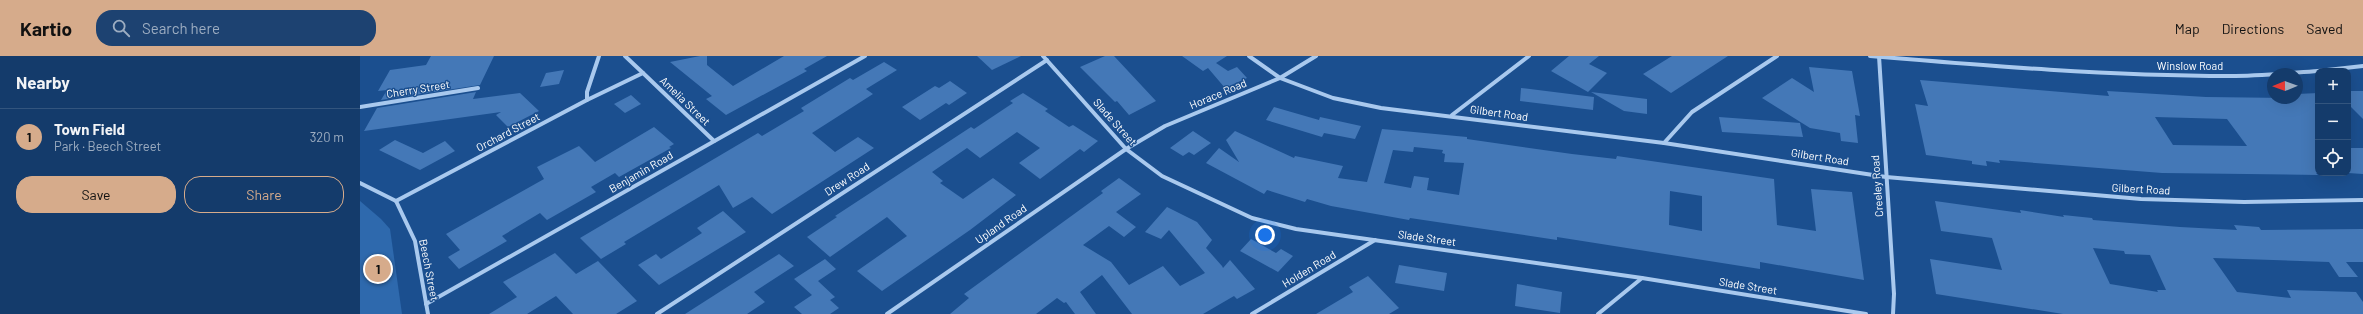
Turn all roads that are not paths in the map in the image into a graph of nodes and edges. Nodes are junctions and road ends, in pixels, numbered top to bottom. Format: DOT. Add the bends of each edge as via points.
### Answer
graph roads {
  1 [pos="599,56"];
  2 [pos="625,56"];
  3 [pos="865,56"];
  4 [pos="1043,56"];
  5 [pos="1249,56"];
  6 [pos="1316,56"];
  7 [pos="1529,56"];
  8 [pos="1777,56"];
  9 [pos="1870,56"];
  10 [pos="1879,57"];
  11 [pos="1047,60"];
  12 [pos="2363,66"];
  13 [pos="2345,68"];
  14 [pos="2315,71"];
  15 [pos="643,73"];
  16 [pos="1280,78"];
  17 [pos="478,88"];
  18 [pos="587,100"];
  19 [pos="360,107"];
  20 [pos="1452,116"];
  21 [pos="714,141"];
  22 [pos="1664,143"];
  23 [pos="1126,149"];
  24 [pos="1886,177"];
  25 [pos="360,183"];
  26 [pos="2363,200"];
  27 [pos="396,201"];
  28 [pos="1375,240"];
  29 [pos="1642,278"];
  30 [pos="426,304"];
  31 [pos="428,314"];
  32 [pos="657,314"];
  33 [pos="887,314"];
  34 [pos="1252,314"];
  35 [pos="1598,314"];
  36 [pos="1866,314"];
  37 [pos="1893,314"];
  1 -- 18 [label="street" via="587,92"];
  2 -- 15 [label="street, Amelia Street"];
  3 -- 21 [label="street, Benjamin Road"];
  4 -- 11 [label="street, Slade Street"];
  5 -- 16 [label="street, Gilbert Road"];
  6 -- 16 [label="street, Horace Road"];
  7 -- 20 [label="street"];
  8 -- 22 [label="street" via="1692,112"];
  9 -- 10 [label="street, Winslow Road"];
  10 -- 14 [label="street, Winslow Road" via="2039,70 2154,75 2232,76"];
  10 -- 24 [label="street, Creeley Road"];
  11 -- 23 [label="street, Slade Street"];
  11 -- 32 [label="street, Drew Road"];
  12 -- 13 [label="street, Winslow Road"];
  15 -- 18 [label="street"];
  15 -- 21 [label="street, Amelia Street"];
  16 -- 20 [label="street, Gilbert Road" via="1340,100 1381,108"];
  16 -- 23 [label="street, Horace Road" via="1165,126"];
  17 -- 19 [label="street, Cherry Street"];
  18 -- 27 [label="street, Orchard Street"];
  20 -- 22 [label="street, Gilbert Road"];
  21 -- 30 [label="street, Benjamin Road"];
  22 -- 24 [label="street, Gilbert Road"];
  23 -- 28 [label="street, Slade Street" via="1162,176 1252,218 1296,229"];
  23 -- 33 [label="street, Upland Road"];
  24 -- 26 [label="street, Gilbert Road" via="2140,199 2244,202"];
  24 -- 37 [label="street, Creeley Road" via="1894,294"];
  25 -- 27 [label="street"];
  27 -- 30 [label="street, Beech Street" via="415,241"];
  28 -- 29 [label="street, Slade Street"];
  28 -- 34 [label="street, Holden Road"];
  29 -- 35 [label="street"];
  29 -- 36 [label="street, Slade Street"];
  30 -- 31 [label="street, Beech Street"];
}
